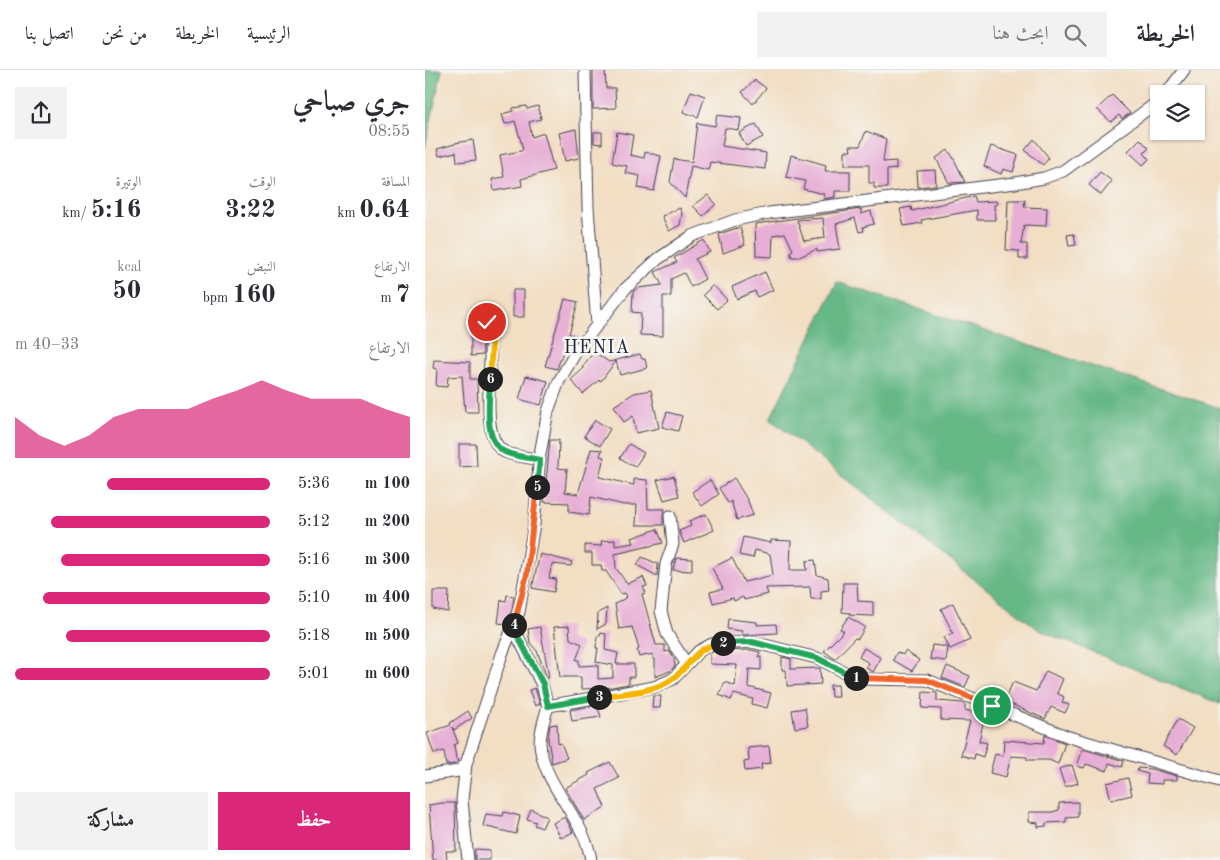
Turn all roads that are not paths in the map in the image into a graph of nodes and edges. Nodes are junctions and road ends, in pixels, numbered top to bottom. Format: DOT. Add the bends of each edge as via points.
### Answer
graph roads {
  1 [pos="585,70"];
  2 [pos="1184,70"];
  3 [pos="1173,85"];
  4 [pos="1150,108"];
  5 [pos="487,322"];
  6 [pos="597,325"];
  7 [pos="540,460"];
  8 [pos="670,516"];
  9 [pos="513,627"];
  10 [pos="686,663"];
  11 [pos="548,706"];
  12 [pos="466,764"];
  13 [pos="425,776"];
  14 [pos="1220,781"];
  15 [pos="468,860"];
  16 [pos="591,860"];
  1 -- 6 [label="street" via="588,208"];
  2 -- 3 [label="street"];
  4 -- 6 [label="street" via="1063,171 1044,178 769,213 735,220 692,236 658,259 631,283"];
  5 -- 7 [label="street" via="492,345 489,410 493,438 505,452"];
  6 -- 7 [label="street" via="559,381 548,411"];
  7 -- 9 [label="street" via="527,574"];
  8 -- 10 [label="street" via="673,544 666,564 661,610 667,634"];
  9 -- 11 [label="street" via="543,684"];
  9 -- 12 [label="street"];
  10 -- 11 [label="street" via="673,679 654,687"];
  10 -- 14 [label="street" via="711,644 752,642 817,658 858,679 927,680 1069,737"];
  11 -- 16 [label="street" via="540,744 545,761 585,839"];
  12 -- 13 [label="street" via="459,771"];
  12 -- 15 [label="street" via="462,800"];
}
